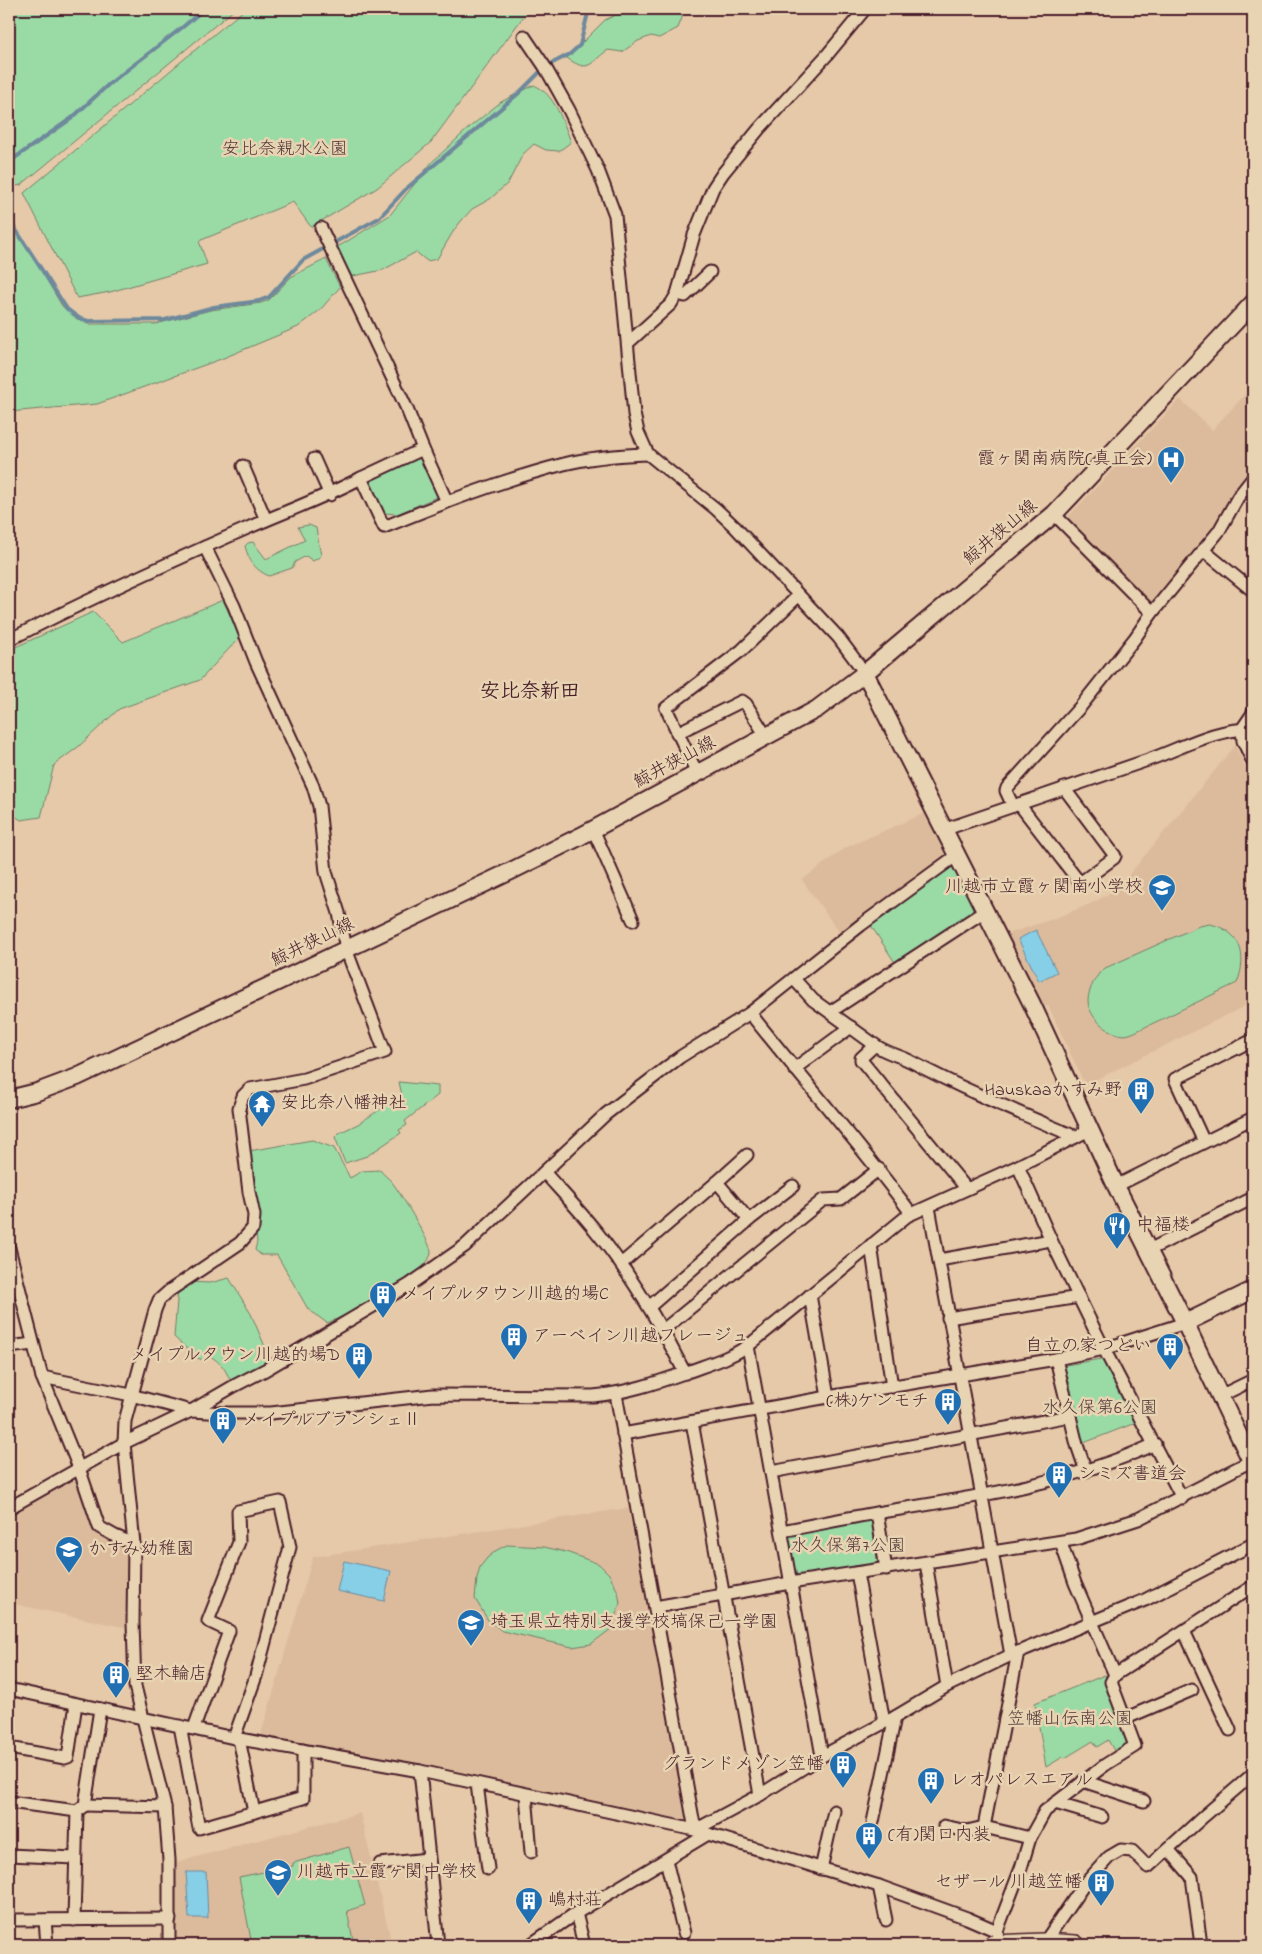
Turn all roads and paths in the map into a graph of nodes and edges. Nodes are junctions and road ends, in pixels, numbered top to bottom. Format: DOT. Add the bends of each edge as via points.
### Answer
graph roads {
  1 [pos="864,9"];
  2 [pos="524,36"];
  3 [pos="324,233"];
  4 [pos="710,272"];
  5 [pos="677,294"];
  6 [pos="1253,303"];
  7 [pos="628,343"];
  8 [pos="423,449"];
  9 [pos="648,454"];
  10 [pos="314,459"];
  11 [pos="243,466"];
  12 [pos="361,478"];
  13 [pos="1253,478"];
  14 [pos="330,495"];
  15 [pos="447,502"];
  16 [pos="1054,514"];
  17 [pos="266,520"];
  18 [pos="205,547"];
  19 [pos="1203,550"];
  20 [pos="1253,591"];
  21 [pos="798,596"];
  22 [pos="1152,613"];
  23 [pos="9,640"];
  24 [pos="865,673"];
  25 [pos="1253,713"];
  26 [pos="1247,729"];
  27 [pos="677,733"];
  28 [pos="766,736"];
  29 [pos="1253,762"];
  30 [pos="697,773"];
  31 [pos="1064,788"];
  32 [pos="1016,805"];
  33 [pos="593,830"];
  34 [pos="944,830"];
  35 [pos="957,855"];
  36 [pos="985,911"];
  37 [pos="633,920"];
  38 [pos="346,949"];
  39 [pos="794,979"];
  40 [pos="830,1012"];
  41 [pos="750,1013"];
  42 [pos="851,1027"];
  43 [pos="1253,1040"];
  44 [pos="875,1045"];
  45 [pos="794,1069"];
  46 [pos="9,1098"];
  47 [pos="1253,1118"];
  48 [pos="1082,1133"];
  49 [pos="1204,1142"];
  50 [pos="747,1156"];
  51 [pos="1018,1166"];
  52 [pos="879,1169"];
  53 [pos="544,1172"];
  54 [pos="717,1182"];
  55 [pos="793,1186"];
  56 [pos="1116,1186"];
  57 [pos="966,1188"];
  58 [pos="1253,1198"];
  59 [pos="929,1207"];
  60 [pos="912,1213"];
  61 [pos="749,1220"];
  62 [pos="1051,1240"];
  63 [pos="871,1245"];
  64 [pos="9,1248"];
  65 [pos="1148,1250"];
  66 [pos="939,1260"];
  67 [pos="621,1264"];
  68 [pos="1253,1290"];
  69 [pos="810,1294"];
  70 [pos="1079,1297"];
  71 [pos="649,1307"];
  72 [pos="948,1318"];
  73 [pos="1185,1323"];
  74 [pos="663,1330"];
  75 [pos="33,1344"];
  76 [pos="748,1346"];
  77 [pos="9,1347"];
  78 [pos="1104,1349"];
  79 [pos="1056,1359"];
  80 [pos="685,1373"];
  81 [pos="958,1375"];
  82 [pos="42,1377"];
  83 [pos="1253,1380"];
  84 [pos="892,1386"];
  85 [pos="616,1394"];
  86 [pos="131,1395"];
  87 [pos="1220,1396"];
  88 [pos="828,1397"];
  89 [pos="759,1410"];
  90 [pos="191,1411"];
  91 [pos="1070,1416"];
  92 [pos="692,1422"];
  93 [pos="623,1434"];
  94 [pos="971,1435"];
  95 [pos="124,1444"];
  96 [pos="1154,1444"];
  97 [pos="1253,1462"];
  98 [pos="79,1468"];
  99 [pos="1086,1471"];
  100 [pos="771,1472"];
  101 [pos="981,1496"];
  102 [pos="1182,1498"];
  103 [pos="9,1508"];
  104 [pos="877,1513"];
  105 [pos="782,1531"];
  106 [pos="1061,1543"];
  107 [pos="134,1544"];
  108 [pos="1253,1544"];
  109 [pos="991,1553"];
  110 [pos="926,1563"];
  111 [pos="886,1569"];
  112 [pos="857,1574"];
  113 [pos="790,1584"];
  114 [pos="1253,1586"];
  115 [pos="723,1595"];
  116 [pos="655,1607"];
  117 [pos="1092,1623"];
  118 [pos="1184,1632"];
  119 [pos="1014,1653"];
  120 [pos="1115,1675"];
  121 [pos="947,1686"];
  122 [pos="9,1689"];
  123 [pos="1192,1690"];
  124 [pos="76,1704"];
  125 [pos="100,1709"];
  126 [pos="895,1717"];
  127 [pos="142,1718"];
  128 [pos="1124,1719"];
  129 [pos="884,1722"];
  130 [pos="180,1726"];
  131 [pos="194,1728"];
  132 [pos="1230,1730"];
  133 [pos="237,1739"];
  134 [pos="9,1748"];
  135 [pos="303,1750"];
  136 [pos="822,1756"];
  137 [pos="420,1771"];
  138 [pos="1253,1775"];
  139 [pos="1083,1781"];
  140 [pos="477,1784"];
  141 [pos="526,1795"];
  142 [pos="760,1795"];
  143 [pos="1144,1800"];
  144 [pos="9,1802"];
  145 [pos="1054,1804"];
  146 [pos="165,1807"];
  147 [pos="81,1809"];
  148 [pos="834,1811"];
  149 [pos="254,1812"];
  150 [pos="1102,1817"];
  151 [pos="873,1822"];
  152 [pos="944,1826"];
  153 [pos="984,1827"];
  154 [pos="695,1830"];
  155 [pos="708,1834"];
  156 [pos="1030,1838"];
  157 [pos="1168,1849"];
  158 [pos="531,1852"];
  159 [pos="9,1855"];
  160 [pos="75,1858"];
  161 [pos="428,1859"];
  162 [pos="666,1860"];
  163 [pos="380,1864"];
  164 [pos="488,1869"];
  165 [pos="822,1869"];
  166 [pos="879,1886"];
  167 [pos="576,1913"];
  168 [pos="170,1919"];
  169 [pos="9,1920"];
  170 [pos="45,1920"];
  171 [pos="74,1920"];
  172 [pos="886,1920"];
  173 [pos="684,1933"];
  174 [pos="996,1940"];
  175 [pos="1052,1944"];
  176 [pos="46,1945"];
  177 [pos="169,1945"];
  178 [pos="438,1945"];
  179 [pos="530,1945"];
  180 [pos="584,1945"];
  181 [pos="1076,1945"];
  182 [pos="1201,1945"];
  1 -- 5 [label="street" via="759,129 713,188"];
  2 -- 7 [label="street" via="569,110 610,199 618,232"];
  3 -- 8 [label="street" via="407,408"];
  4 -- 5 [label="street" via="685,296"];
  5 -- 7 [label="street" via="671,304"];
  6 -- 16 [label="main road, 鯨井狭山線"];
  7 -- 9 [label="street" via="634,414"];
  8 -- 12 [label="street"];
  8 -- 15 [label="street"];
  9 -- 15 [label="street" via="566,463"];
  9 -- 21 [label="street" via="716,509"];
  10 -- 14 [label="street"];
  11 -- 17 [label="street"];
  12 -- 14 [label="street"];
  12 -- 15 [label="street" via="384,527"];
  13 -- 19 [label="street"];
  14 -- 17 [label="street"];
  16 -- 22 [label="street"];
  16 -- 24 [label="main road, 鯨井狭山線"];
  17 -- 18 [label="street"];
  18 -- 23 [label="street" via="78,604"];
  18 -- 38 [label="street" via="314,786 326,872 340,913"];
  19 -- 20 [label="street"];
  19 -- 22 [label="street"];
  21 -- 24 [label="street" via="838,637"];
  21 -- 27 [label="street" via="742,650 666,708"];
  22 -- 32 [label="street" via="1081,706 1007,788"];
  24 -- 28 [label="main road, 鯨井狭山線" via="817,709"];
  24 -- 34 [label="main road"];
  25 -- 26 [label="street"];
  26 -- 29 [label="street" via="1243,741"];
  26 -- 31 [label="street" via="1207,738"];
  27 -- 28 [label="street" via="742,701"];
  27 -- 30 [label="street"];
  28 -- 30 [label="main road, 鯨井狭山線"];
  30 -- 33 [label="main road, 鯨井狭山線"];
  31 -- 32 [label="street"];
  31 -- 32 [label="street" via="1115,856 1080,883"];
  32 -- 34 [label="street"];
  33 -- 37 [label="street"];
  33 -- 38 [label="main road, 鯨井狭山線"];
  34 -- 35 [label="main road"];
  35 -- 36 [label="main road"];
  35 -- 39 [label="street"];
  36 -- 40 [label="street"];
  36 -- 48 [label="main road" via="1032,1004"];
  38 -- 46 [label="main road, 鯨井狭山線" via="77,1077"];
  38 -- 86 [label="street" via="385,1052 304,1080 250,1089 243,1096 239,1108 253,1228 240,1243 159,1300"];
  39 -- 40 [label="street" via="813,1000"];
  39 -- 41 [label="street"];
  40 -- 42 [label="street"];
  41 -- 45 [label="street"];
  41 -- 53 [label="street" via="680,1057 606,1114"];
  42 -- 44 [label="street"];
  42 -- 45 [label="street"];
  43 -- 49 [label="street" via="1175,1079"];
  44 -- 48 [label="street" via="960,1086"];
  44 -- 57 [label="street" via="861,1060"];
  45 -- 52 [label="street"];
  47 -- 49 [label="street"];
  48 -- 51 [label="street"];
  48 -- 56 [label="main road"];
  49 -- 56 [label="street"];
  50 -- 54 [label="street"];
  51 -- 57 [label="street"];
  51 -- 62 [label="street"];
  52 -- 60 [label="street"];
  52 -- 74 [label="street" via="841,1199 823,1200"];
  53 -- 67 [label="street"];
  53 -- 90 [label="street" via="491,1223 409,1285"];
  54 -- 61 [label="street"];
  54 -- 67 [label="street"];
  55 -- 61 [label="street"];
  56 -- 65 [label="main road"];
  57 -- 59 [label="street"];
  58 -- 65 [label="street"];
  59 -- 60 [label="street"];
  59 -- 66 [label="street"];
  60 -- 63 [label="street"];
  61 -- 71 [label="street"];
  62 -- 66 [label="street"];
  62 -- 70 [label="street"];
  63 -- 69 [label="street"];
  63 -- 84 [label="street"];
  64 -- 75 [label="street"];
  65 -- 73 [label="main road"];
  66 -- 72 [label="street"];
  67 -- 71 [label="street"];
  68 -- 73 [label="main road"];
  69 -- 76 [label="street"];
  69 -- 88 [label="street"];
  70 -- 72 [label="street"];
  70 -- 78 [label="street"];
  71 -- 74 [label="street"];
  72 -- 81 [label="street"];
  73 -- 78 [label="street"];
  73 -- 87 [label="main road"];
  74 -- 80 [label="street"];
  75 -- 77 [label="street"];
  75 -- 82 [label="street"];
  76 -- 80 [label="street" via="729,1358"];
  76 -- 89 [label="street"];
  78 -- 79 [label="street"];
  78 -- 96 [label="street"];
  79 -- 81 [label="street"];
  79 -- 91 [label="street"];
  80 -- 85 [label="street"];
  81 -- 84 [label="street"];
  81 -- 94 [label="street"];
  82 -- 86 [label="street"];
  82 -- 98 [label="street"];
  83 -- 87 [label="street"];
  84 -- 88 [label="street"];
  85 -- 90 [label="street" via="432,1395 271,1412"];
  85 -- 93 [label="street"];
  86 -- 90 [label="street"];
  86 -- 95 [label="street"];
  87 -- 97 [label="main road"];
  88 -- 89 [label="street"];
  89 -- 92 [label="street"];
  89 -- 100 [label="street"];
  90 -- 95 [label="street"];
  91 -- 94 [label="street"];
  91 -- 99 [label="street"];
  92 -- 93 [label="street"];
  92 -- 115 [label="street"];
  93 -- 116 [label="street"];
  94 -- 100 [label="street"];
  94 -- 101 [label="street"];
  95 -- 98 [label="street"];
  95 -- 107 [label="street"];
  96 -- 99 [label="street"];
  96 -- 102 [label="street"];
  97 -- 102 [label="street"];
  98 -- 103 [label="street"];
  98 -- 107 [label="street" via="99,1527"];
  99 -- 101 [label="street"];
  100 -- 105 [label="street"];
  101 -- 104 [label="street"];
  101 -- 109 [label="street"];
  102 -- 106 [label="street" via="1138,1519"];
  104 -- 105 [label="street"];
  104 -- 111 [label="street"];
  105 -- 113 [label="street"];
  106 -- 109 [label="street"];
  106 -- 117 [label="street" via="1074,1584"];
  107 -- 127 [label="street" via="135,1686"];
  108 -- 117 [label="street" via="1145,1600"];
  109 -- 110 [label="street"];
  109 -- 119 [label="street"];
  110 -- 111 [label="street"];
  110 -- 121 [label="street"];
  111 -- 112 [label="street"];
  112 -- 113 [label="street"];
  112 -- 129 [label="street"];
  113 -- 115 [label="street"];
  113 -- 136 [label="street"];
  114 -- 118 [label="street"];
  115 -- 116 [label="street"];
  115 -- 142 [label="street"];
  116 -- 154 [label="street"];
  117 -- 119 [label="street"];
  117 -- 120 [label="street"];
  118 -- 120 [label="street"];
  118 -- 132 [label="street"];
  119 -- 121 [label="street"];
  119 -- 153 [label="street"];
  120 -- 128 [label="street" via="1111,1682"];
  121 -- 126 [label="street"];
  122 -- 124 [label="street"];
  123 -- 128 [label="street"];
  124 -- 125 [label="street"];
  124 -- 134 [label="street" via="68,1757"];
  125 -- 127 [label="street"];
  125 -- 147 [label="street"];
  126 -- 129 [label="street"];
  126 -- 151 [label="street"];
  127 -- 130 [label="street"];
  127 -- 146 [label="street"];
  128 -- 139 [label="street" via="1135,1746"];
  129 -- 136 [label="street"];
  130 -- 131 [label="street"];
  130 -- 149 [label="street" via="199,1828"];
  131 -- 133 [label="street"];
  131 -- 133 [label="street" via="229,1631 208,1621 239,1542 238,1511 280,1502 290,1547"];
  133 -- 135 [label="street"];
  133 -- 149 [label="street"];
  135 -- 137 [label="street"];
  135 -- 149 [label="street" via="303,1798"];
  136 -- 142 [label="street"];
  137 -- 140 [label="street"];
  137 -- 161 [label="street"];
  138 -- 157 [label="street"];
  139 -- 143 [label="street"];
  139 -- 145 [label="street"];
  140 -- 141 [label="street"];
  140 -- 164 [label="street"];
  141 -- 154 [label="street"];
  141 -- 158 [label="street"];
  142 -- 154 [label="street"];
  144 -- 147 [label="street"];
  145 -- 150 [label="street"];
  145 -- 156 [label="street" via="1045,1810"];
  146 -- 147 [label="street"];
  146 -- 168 [label="street"];
  147 -- 160 [label="street"];
  148 -- 165 [label="street"];
  152 -- 153 [label="street" via="967,1831"];
  153 -- 156 [label="street"];
  154 -- 155 [label="street"];
  155 -- 162 [label="street"];
  155 -- 165 [label="street"];
  156 -- 174 [label="street"];
  157 -- 175 [label="street" via="1148,1867 1132,1851 1121,1850 1108,1857 1083,1886"];
  157 -- 182 [label="street" via="1192,1877"];
  159 -- 160 [label="street"];
  160 -- 171 [label="street"];
  161 -- 163 [label="street"];
  161 -- 178 [label="street"];
  162 -- 167 [label="street"];
  162 -- 173 [label="street"];
  165 -- 166 [label="street"];
  166 -- 172 [label="street"];
  166 -- 174 [label="street" via="967,1918"];
  167 -- 179 [label="street"];
  167 -- 180 [label="street"];
  168 -- 171 [label="street"];
  168 -- 177 [label="street"];
  169 -- 170 [label="street"];
  170 -- 171 [label="street"];
  170 -- 176 [label="street"];
  174 -- 175 [label="main road"];
  175 -- 181 [label="main road"];
}
